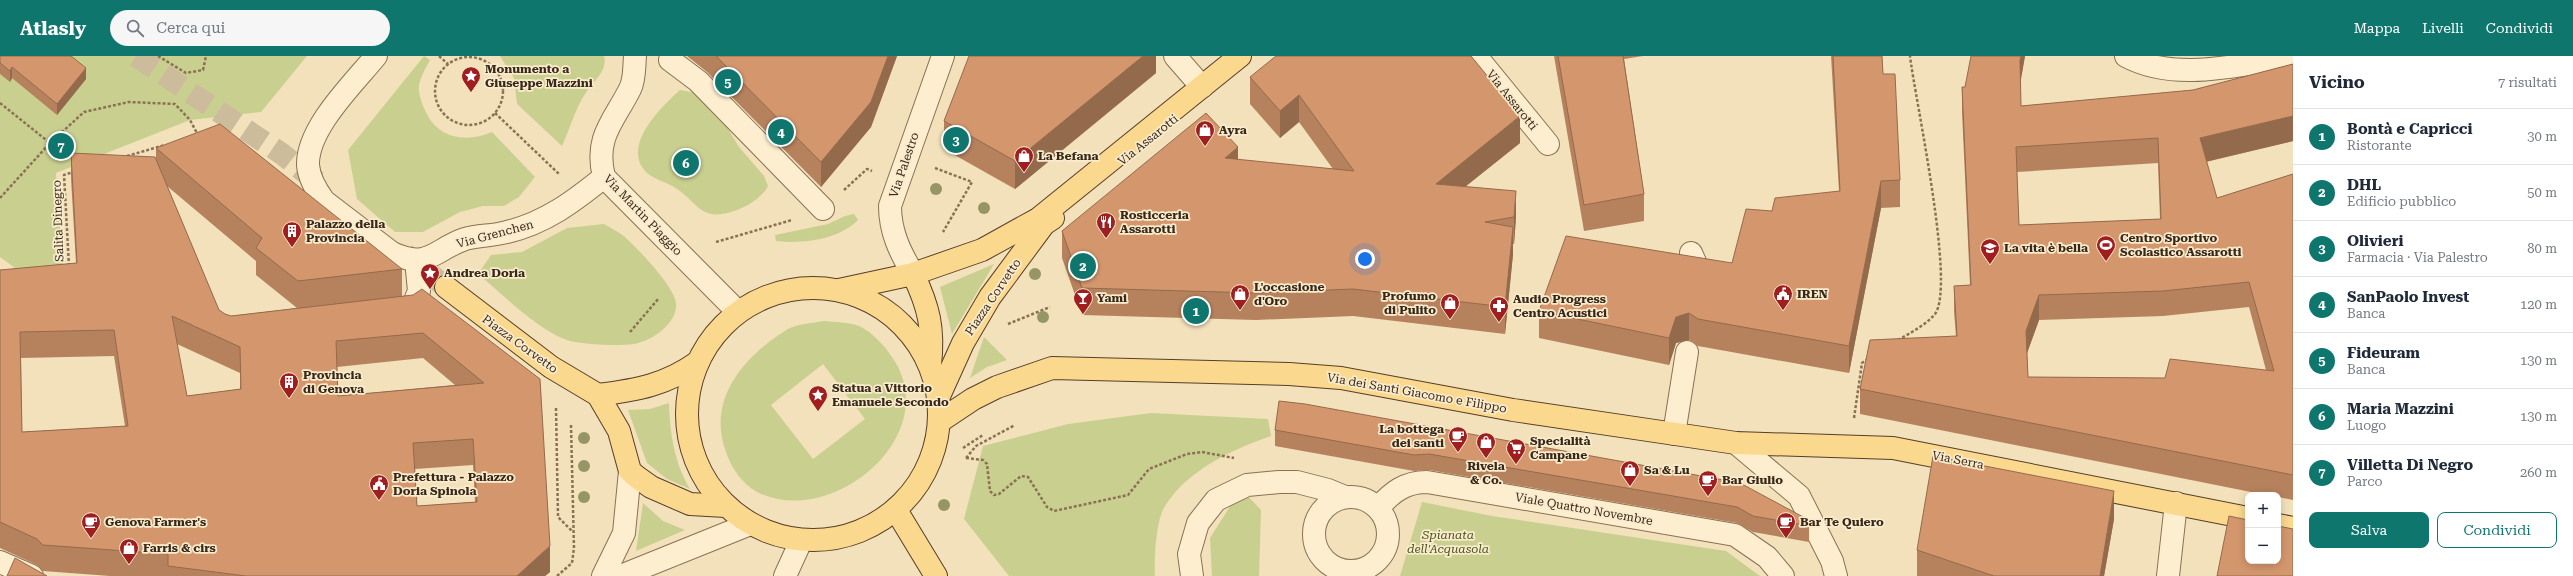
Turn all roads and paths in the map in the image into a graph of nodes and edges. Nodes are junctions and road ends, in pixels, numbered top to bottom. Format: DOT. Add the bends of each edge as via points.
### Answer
graph roads {
  1 [pos="158,56"];
  2 [pos="206,56"];
  3 [pos="376,56"];
  4 [pos="439,56"];
  5 [pos="634,56"];
  6 [pos="943,56"];
  7 [pos="1175,56"];
  8 [pos="1240,56"];
  9 [pos="1252,56"];
  10 [pos="1476,56"];
  11 [pos="1910,56"];
  12 [pos="2126,56"];
  13 [pos="2293,57"];
  14 [pos="670,60"];
  15 [pos="448,64"];
  16 [pos="340,80"];
  17 [pos="1202,87"];
  18 [pos="0,103"];
  19 [pos="495,114"];
  20 [pos="198,136"];
  21 [pos="205,136"];
  22 [pos="191,138"];
  23 [pos="50,143"];
  24 [pos="168,144"];
  25 [pos="1548,144"];
  26 [pos="124,157"];
  27 [pos="308,163"];
  28 [pos="78,170"];
  29 [pos="561,176"];
  30 [pos="604,177"];
  31 [pos="972,182"];
  32 [pos="0,198"];
  33 [pos="823,209"];
  34 [pos="1041,222"];
  35 [pos="943,232"];
  36 [pos="716,242"];
  37 [pos="1691,253"];
  38 [pos="416,260"];
  39 [pos="69,273"];
  40 [pos="1700,273"];
  41 [pos="913,274"];
  42 [pos="446,287"];
  43 [pos="838,290"];
  44 [pos="659,298"];
  45 [pos="1050,307"];
  46 [pos="380,311"];
  47 [pos="738,312"];
  48 [pos="1004,326"];
  49 [pos="630,332"];
  50 [pos="1896,342"];
  51 [pos="1687,352"];
  52 [pos="1869,358"];
  53 [pos="698,362"];
  54 [pos="930,365"];
  55 [pos="598,395"];
  56 [pos="939,396"];
  57 [pos="556,408"];
  58 [pos="1854,418"];
  59 [pos="940,421"];
  60 [pos="571,425"];
  61 [pos="1015,425"];
  62 [pos="1674,434"];
  63 [pos="983,435"];
  64 [pos="1736,443"];
  65 [pos="963,448"];
  66 [pos="630,471"];
  67 [pos="1262,482"];
  68 [pos="1345,497"];
  69 [pos="2176,503"];
  70 [pos="726,506"];
  71 [pos="1378,508"];
  72 [pos="896,510"];
  73 [pos="2245,517"];
  74 [pos="750,524"];
  75 [pos="2281,526"];
  76 [pos="2293,528"];
  77 [pos="574,532"];
  78 [pos="802,541"];
  79 [pos="0,562"];
  80 [pos="1344,573"];
  81 [pos="32,576"];
  82 [pos="557,576"];
  83 [pos="603,576"];
  84 [pos="622,576"];
  85 [pos="626,576"];
  86 [pos="786,576"];
  87 [pos="936,576"];
  88 [pos="1192,576"];
  89 [pos="1783,576"];
  90 [pos="1836,576"];
  91 [pos="2168,576"];
  1 -- 2 [label="path" via="186,73 203,70"];
  3 -- 27 [label="street" via="322,123"];
  4 -- 15 [label="path"];
  5 -- 30 [label="street, Via Martin Piaggio" via="631,89 613,115 604,134 600,164"];
  6 -- 41 [label="street, Via Palestro" via="890,206 890,221 895,239"];
  7 -- 17 [label="street"];
  8 -- 17 [label="main road, Via Assarotti"];
  9 -- 34 [label="main road, Via Assarotti"];
  10 -- 25 [label="street, Via Assarotti"];
  11 -- 50 [label="path" via="1931,183 1941,285 1935,313 1923,325"];
  12 -- 13 [label="street" via="2139,63 2196,71"];
  14 -- 33 [label="street" via="698,81"];
  15 -- 19 [label="path" via="458,58 474,58 490,64 498,72 503,93"];
  15 -- 19 [label="path" via="435,82 434,94 443,114 453,122 463,125 486,121"];
  16 -- 27 [label="street" via="317,108 309,124 305,146"];
  17 -- 34 [label="main road, Via Assarotti"];
  18 -- 23 [label="path"];
  19 -- 29 [label="path"];
  20 -- 21 [label="path"];
  20 -- 22 [label="path"];
  20 -- 23 [label="path" via="190,120 175,104 129,102 84,112"];
  23 -- 32 [label="path"];
  24 -- 26 [label="path"];
  27 -- 38 [label="street" via="316,190 324,201 392,253 403,259"];
  28 -- 39 [label="path, Salita Dinegro" via="64,175"];
  30 -- 38 [label="street, Via Grenchen" via="549,218 506,233 463,240 437,255"];
  30 -- 47 [label="street, Via Martin Piaggio"];
  31 -- 35 [label="path"];
  33 -- 36 [label="path"];
  34 -- 41 [label="main road, Piazza Corvetto" via="982,250"];
  34 -- 56 [label="main road, Piazza Corvetto" via="990,297 963,343"];
  37 -- 40 [label="street"];
  38 -- 46 [label="street" via="419,291 412,308"];
  41 -- 43 [label="main road, Piazza Corvetto"];
  41 -- 54 [label="main road, Piazza Corvetto" via="923,294 931,320"];
  42 -- 55 [label="main road, Piazza Corvetto" via="551,367"];
  43 -- 47 [label="main road, Piazza Corvetto" via="804,289 777,294"];
  43 -- 54 [label="main road, Piazza Corvetto" via="877,305 894,317 921,348"];
  44 -- 49 [label="path"];
  45 -- 48 [label="path"];
  47 -- 53 [label="main road, Piazza Corvetto" via="713,337"];
  51 -- 62 [label="street"];
  52 -- 58 [label="path" via="1862,363"];
  53 -- 55 [label="main road, Piazza Corvetto" via="679,376 663,382"];
  53 -- 70 [label="main road, Piazza Corvetto" via="687,404 688,438 695,461 705,480"];
  54 -- 56 [label="main road, Piazza Corvetto"];
  55 -- 66 [label="main road, Piazza Corvetto" via="619,431"];
  56 -- 59 [label="main road, Piazza Corvetto"];
  57 -- 77 [label="path" via="558,517"];
  59 -- 62 [label="main road, Via dei Santi Giacomo e Filippo" via="997,387 1052,368 1341,378 1513,410"];
  59 -- 72 [label="main road, Piazza Corvetto" via="934,454 927,470 908,498"];
  60 -- 77 [label="path"];
  61 -- 67 [label="path" via="976,446 966,458 983,460 987,464 990,490 994,494 999,494 1021,476 1028,477 1047,507 1054,512 1128,495 1149,469 1187,454 1202,452 1249,460"];
  62 -- 64 [label="main road, Via dei Santi Giacomo e Filippo"];
  63 -- 65 [label="path"];
  64 -- 69 [label="main road, Via Serra" via="1893,448"];
  64 -- 90 [label="street" via="1799,496 1832,561"];
  66 -- 70 [label="main road" via="651,487 690,504"];
  66 -- 83 [label="street, Piazza Corvetto" via="624,533"];
  67 -- 68 [label="street" via="1297,482"];
  67 -- 88 [label="street" via="1247,485 1216,500 1198,523 1189,554"];
  68 -- 71 [label="street" via="1360,497"];
  68 -- 80 [label="street" via="1323,510 1316,521 1314,533 1316,546 1322,557"];
  69 -- 73 [label="main road, Via Serra"];
  69 -- 91 [label="street"];
  70 -- 74 [label="main road, Piazza Corvetto"];
  71 -- 80 [label="street" via="1385,518 1388,529 1388,541 1384,552 1367,568"];
  71 -- 89 [label="street, Viale Quattro Novembre" via="1388,497 1413,482 1435,483 1735,535 1767,557"];
  72 -- 78 [label="main road, Piazza Corvetto" via="882,521 850,536 833,540"];
  72 -- 87 [label="main road"];
  74 -- 78 [label="main road, Piazza Corvetto" via="769,533"];
  74 -- 84 [label="street"];
  75 -- 76 [label="main road"];
  77 -- 82 [label="path" via="572,563"];
  78 -- 86 [label="street"];
  79 -- 81 [label="street"];
  84 -- 85 [label="street"];
}
